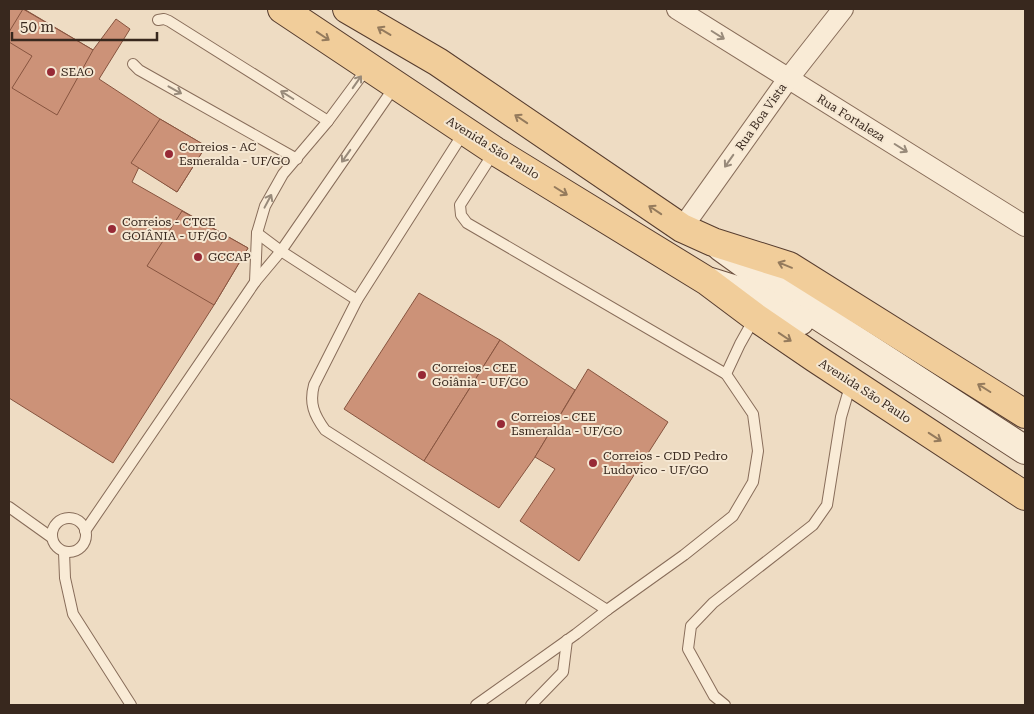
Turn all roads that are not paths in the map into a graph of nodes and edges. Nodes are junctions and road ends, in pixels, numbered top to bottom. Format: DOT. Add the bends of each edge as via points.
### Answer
graph roads {
  1 [pos="282,9"];
  2 [pos="347,9"];
  3 [pos="677,9"];
  4 [pos="843,9"];
  5 [pos="158,20"];
  6 [pos="133,64"];
  7 [pos="368,66"];
  8 [pos="788,78"];
  9 [pos="396,85"];
  10 [pos="328,121"];
  11 [pos="465,131"];
  12 [pos="496,151"];
  13 [pos="297,159"];
  14 [pos="1025,226"];
  15 [pos="682,228"];
  16 [pos="257,233"];
  17 [pos="713,242"];
  18 [pos="281,251"];
  19 [pos="707,281"];
  20 [pos="255,282"];
  21 [pos="357,300"];
  22 [pos="755,317"];
  23 [pos="726,374"];
  24 [pos="851,382"];
  25 [pos="1025,414"];
  26 [pos="1025,450"];
  27 [pos="1025,466"];
  28 [pos="1025,496"];
  29 [pos="9,507"];
  30 [pos="85,531"];
  31 [pos="52,537"];
  32 [pos="64,552"];
  33 [pos="607,610"];
  34 [pos="567,640"];
  35 [pos="131,705"];
  36 [pos="476,705"];
  37 [pos="531,705"];
  38 [pos="726,705"];
  1 -- 7 [label="main road, Avenida São Paulo, one-way"];
  15 -- 2 [label="main road, one-way" via="438,62"];
  3 -- 8 [label="street, Rua Fortaleza, one-way"];
  4 -- 8 [label="street, Rua Boa Vista"];
  10 -- 5 [label="lane, one-way" via="169,21"];
  6 -- 13 [label="lane, one-way"];
  7 -- 9 [label="main road, Avenida São Paulo"];
  10 -- 7 [label="lane, one-way"];
  8 -- 14 [label="street, Rua Fortaleza, one-way"];
  8 -- 15 [label="street, Rua Boa Vista, one-way"];
  9 -- 11 [label="main road, Avenida São Paulo"];
  9 -- 18 [label="lane, one-way"];
  10 -- 13 [label="lane"];
  11 -- 12 [label="main road, Avenida São Paulo"];
  11 -- 21 [label="lane"];
  12 -- 19 [label="main road, Avenida São Paulo, one-way"];
  12 -- 23 [label="lane" via="460,205 461,215 467,223"];
  16 -- 13 [label="lane, one-way" via="265,206 283,174"];
  15 -- 17 [label="main road"];
  16 -- 18 [label="lane"];
  16 -- 20 [label="lane"];
  25 -- 17 [label="main road, one-way" via="789,266"];
  17 -- 26 [label="main road" via="803,306"];
  18 -- 20 [label="lane"];
  18 -- 21 [label="lane"];
  19 -- 22 [label="main road, Avenida São Paulo"];
  19 -- 27 [label="main road, Avenida São Paulo" via="746,293 794,317"];
  20 -- 30 [label="lane"];
  21 -- 33 [label="lane" via="311,394 312,407 325,430"];
  22 -- 23 [label="lane"];
  22 -- 24 [label="main road, Avenida São Paulo, one-way"];
  23 -- 33 [label="lane" via="753,414 758,451 753,482 732,516"];
  24 -- 28 [label="main road, Avenida São Paulo, one-way"];
  24 -- 38 [label="lane" via="841,417 827,505 813,525 714,603 691,626 688,650 714,696"];
  29 -- 31 [label="lane"];
  30 -- 31 [label="lane" via="78,521 66,518 55,524"];
  30 -- 32 [label="lane" via="85,541 79,549"];
  31 -- 32 [label="lane" via="55,546"];
  32 -- 35 [label="lane" via="65,578 73,614"];
  33 -- 34 [label="lane"];
  34 -- 36 [label="lane"];
  34 -- 37 [label="lane" via="563,672"];
}
